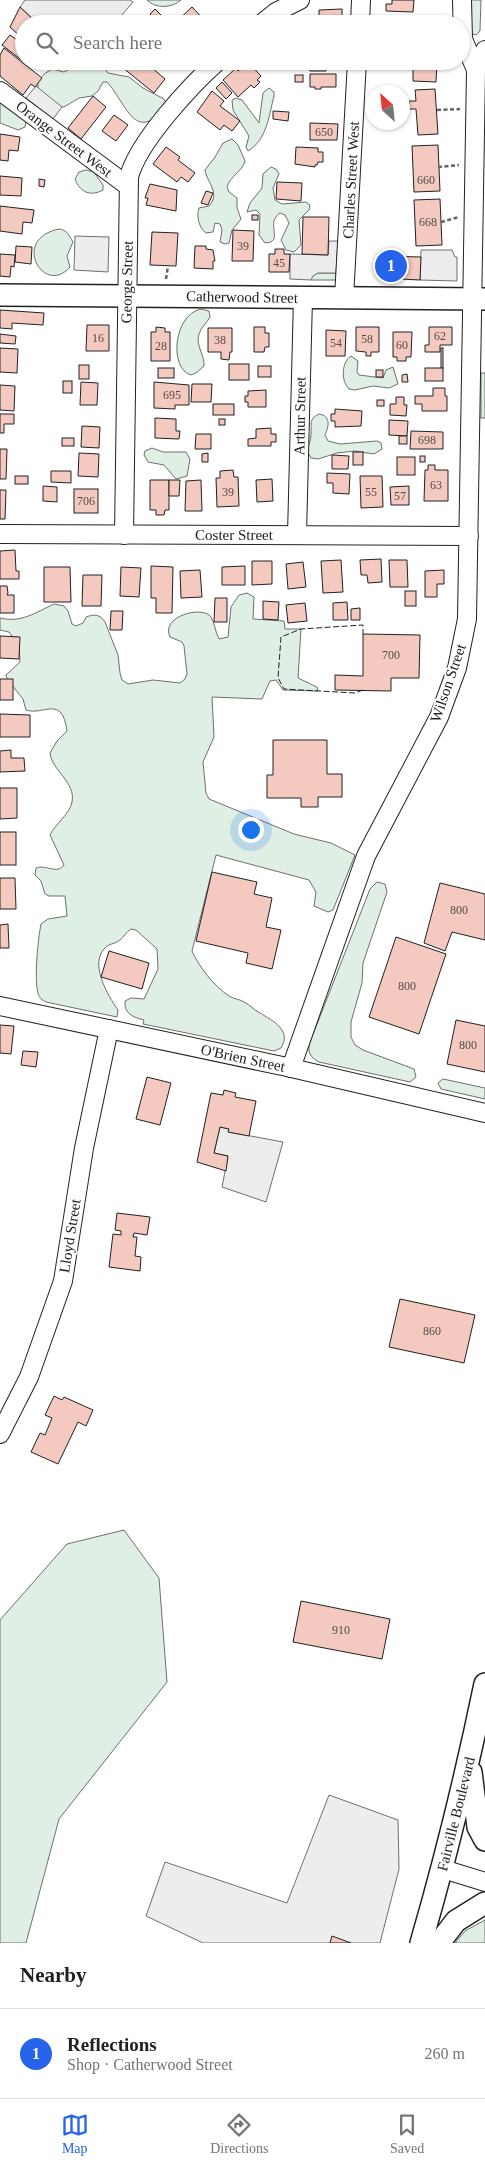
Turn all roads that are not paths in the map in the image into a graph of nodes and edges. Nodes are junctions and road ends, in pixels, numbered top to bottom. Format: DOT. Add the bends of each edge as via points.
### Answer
graph roads {
  1 [pos="300,0"];
  2 [pos="361,0"];
  3 [pos="462,0"];
  4 [pos="272,15"];
  5 [pos="360,15"];
  6 [pos="462,15"];
  7 [pos="485,50"];
  8 [pos="470,56"];
  9 [pos="209,70"];
  10 [pos="357,70"];
  11 [pos="476,70"];
  12 [pos="0,91"];
  13 [pos="128,186"];
  14 [pos="0,295"];
  15 [pos="126,296"];
  16 [pos="303,298"];
  17 [pos="344,298"];
  18 [pos="479,299"];
  19 [pos="0,534"];
  20 [pos="124,534"];
  21 [pos="297,535"];
  22 [pos="469,536"];
  23 [pos="0,1006"];
  24 [pos="109,1029"];
  25 [pos="291,1068"];
  26 [pos="485,1113"];
  27 [pos="0,1434"];
  28 [pos="485,1684"];
  29 [pos="469,1762"];
  30 [pos="485,1840"];
  31 [pos="443,1869"];
  32 [pos="485,1882"];
  33 [pos="485,1903"];
  34 [pos="422,1943"];
  35 [pos="439,1943"];
  1 -- 4 [label="street"];
  2 -- 5 [label="street"];
  3 -- 6 [label="street"];
  7 -- 11 [label="street"];
  8 -- 11 [label="street"];
  9 -- 13 [label="street, George Street" via="142,147 131,168"];
  10 -- 17 [label="street, Charles Street West"];
  11 -- 18 [label="street, Wilson Street" via="474,164"];
  12 -- 13 [label="street, Orange Street West"];
  13 -- 15 [label="street, George Street"];
  14 -- 15 [label="main road, Catherwood Street"];
  15 -- 16 [label="main road, Catherwood Street"];
  15 -- 20 [label="street, George Street"];
  16 -- 17 [label="main road, Catherwood Street"];
  16 -- 21 [label="street, Arthur Street"];
  17 -- 18 [label="main road, Catherwood Street"];
  18 -- 22 [label="street, Wilson Street"];
  19 -- 20 [label="street, Coster Street"];
  20 -- 21 [label="street, Coster Street"];
  21 -- 22 [label="street, Coster Street"];
  22 -- 25 [label="street, Wilson Street" via="467,619 452,683 439,717 366,856"];
  23 -- 24 [label="street, O'Brien Street"];
  24 -- 25 [label="street, O'Brien Street"];
  24 -- 27 [label="street, Lloyd Street" via="84,1148 63,1281 29,1377"];
  25 -- 26 [label="street, O'Brien Street"];
  28 -- 29 [label="main road, Fairville Boulevard"];
  29 -- 30 [label="main road" via="478,1827"];
  29 -- 31 [label="main road, Fairville Boulevard"];
  31 -- 32 [label="street"];
  31 -- 34 [label="main road, Fairville Boulevard"];
  33 -- 35 [label="main road" via="456,1921"];
}
